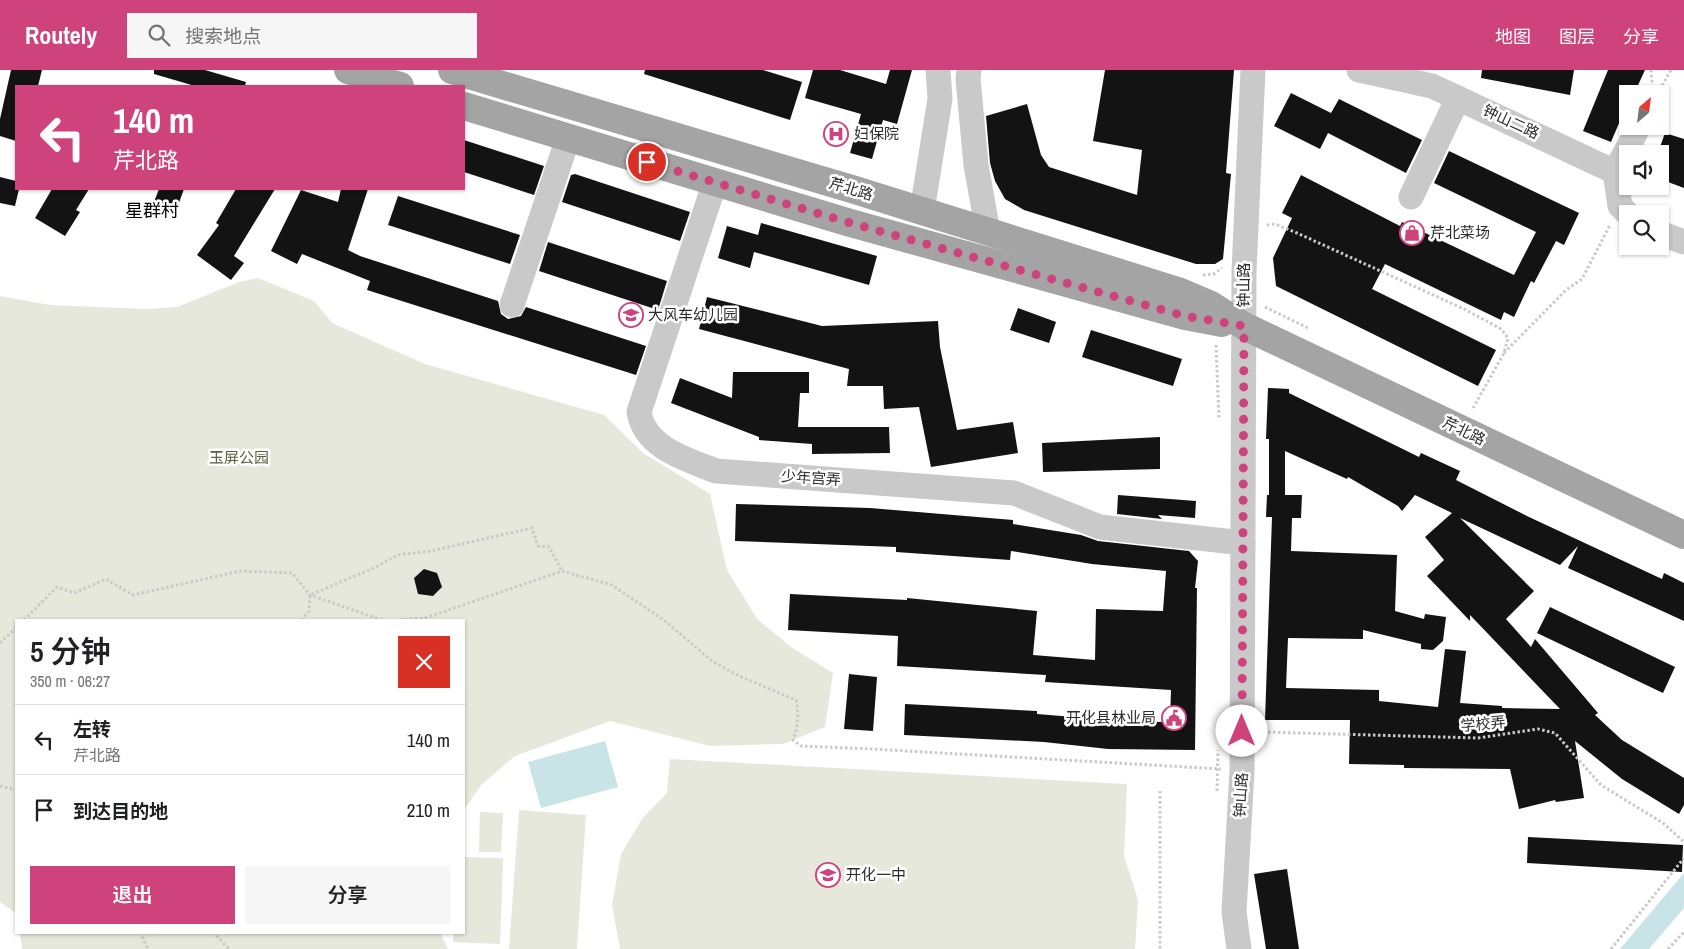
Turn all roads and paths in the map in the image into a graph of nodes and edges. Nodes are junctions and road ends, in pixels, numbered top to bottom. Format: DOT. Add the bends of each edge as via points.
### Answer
graph roads {
  1 [pos="348,70"];
  2 [pos="452,70"];
  3 [pos="938,70"];
  4 [pos="969,70"];
  5 [pos="1253,70"];
  6 [pos="1359,70"];
  7 [pos="1651,70"];
  8 [pos="1671,70"];
  9 [pos="397,85"];
  10 [pos="1652,85"];
  11 [pos="1662,85"];
  12 [pos="1458,98"];
  13 [pos="465,106"];
  14 [pos="1634,135"];
  15 [pos="568,138"];
  16 [pos="1615,172"];
  17 [pos="715,182"];
  18 [pos="855,190"];
  19 [pos="1411,197"];
  20 [pos="1623,205"];
  21 [pos="922,211"];
  22 [pos="1619,218"];
  23 [pos="847,222"];
  24 [pos="988,232"];
  25 [pos="1245,233"];
  26 [pos="1669,236"];
  27 [pos="1684,242"];
  28 [pos="1260,301"];
  29 [pos="512,304"];
  30 [pos="1244,326"];
  31 [pos="1316,332"];
  32 [pos="1504,354"];
  33 [pos="1481,412"];
  34 [pos="1466,414"];
  35 [pos="1684,536"];
  36 [pos="1243,543"];
  37 [pos="562,571"];
  38 [pos="310,595"];
  39 [pos="25,619"];
  40 [pos="302,619"];
  41 [pos="379,619"];
  42 [pos="424,619"];
  43 [pos="15,629"];
  44 [pos="0,643"];
  45 [pos="1242,731"];
  46 [pos="1242,771"];
  47 [pos="0,786"];
  48 [pos="15,790"];
  49 [pos="1160,791"];
  50 [pos="1684,842"];
  51 [pos="1684,858"];
  52 [pos="1684,932"];
  53 [pos="141,934"];
  54 [pos="215,934"];
  55 [pos="148,949"];
  56 [pos="229,949"];
  57 [pos="1160,949"];
  58 [pos="1239,949"];
  59 [pos="1611,949"];
  60 [pos="1668,949"];
  1 -- 9 [label="main road"];
  2 -- 18 [label="main road, 芹北路"];
  3 -- 21 [label="street" via="940,99"];
  4 -- 24 [label="street" via="976,165"];
  5 -- 25 [label="street, 钟山路"];
  6 -- 12 [label="street, 钟山二路" via="1432,86"];
  7 -- 10 [label="path"];
  8 -- 11 [label="path"];
  12 -- 16 [label="street, 钟山二路"];
  12 -- 19 [label="street"];
  13 -- 15 [label="main road, 芹北路"];
  14 -- 16 [label="street"];
  15 -- 17 [label="main road, 芹北路"];
  15 -- 29 [label="street"];
  16 -- 20 [label="street"];
  17 -- 23 [label="main road, 芹北路"];
  17 -- 36 [label="street, 少年宫弄" via="639,412 646,434 677,456 716,470 1014,493 1100,527"];
  18 -- 21 [label="main road, 芹北路"];
  18 -- 23 [label="street"];
  21 -- 24 [label="main road, 芹北路"];
  22 -- 32 [label="path" via="1582,279 1566,290"];
  23 -- 30 [label="main road, 芹北路" via="1203,320"];
  24 -- 30 [label="main road, 芹北路" via="1178,291 1210,305"];
  25 -- 30 [label="street, 钟山路"];
  25 -- 32 [label="path" via="1275,224 1464,309 1501,329 1508,338"];
  26 -- 27 [label="street"];
  28 -- 31 [label="path" via="1264,307"];
  30 -- 34 [label="main road, 芹北路"];
  30 -- 36 [label="street, 钟山路"];
  32 -- 34 [label="path"];
  33 -- 34 [label="path"];
  34 -- 35 [label="main road, 芹北路"];
  36 -- 45 [label="street, 钟山路"];
  37 -- 38 [label="path" via="549,547 538,546 532,528 431,551 397,555"];
  37 -- 42 [label="path"];
  37 -- 46 [label="path" via="612,585 665,621 712,661 796,700 797,729 793,740 801,746"];
  38 -- 39 [label="path" via="292,573 240,571 133,595 106,579 74,593 57,587"];
  38 -- 40 [label="path" via="309,611"];
  38 -- 41 [label="path"];
  43 -- 44 [label="path"];
  45 -- 46 [label="street, 钟山路"];
  45 -- 50 [label="path, 学校弄" via="1478,738 1538,729 1555,733 1601,785 1663,823"];
  46 -- 58 [label="street, 钟山路" via="1234,912"];
  47 -- 48 [label="path"];
  49 -- 57 [label="path"];
  51 -- 59 [label="path"];
  52 -- 60 [label="path"];
  53 -- 55 [label="path"];
  54 -- 56 [label="path"];
}
